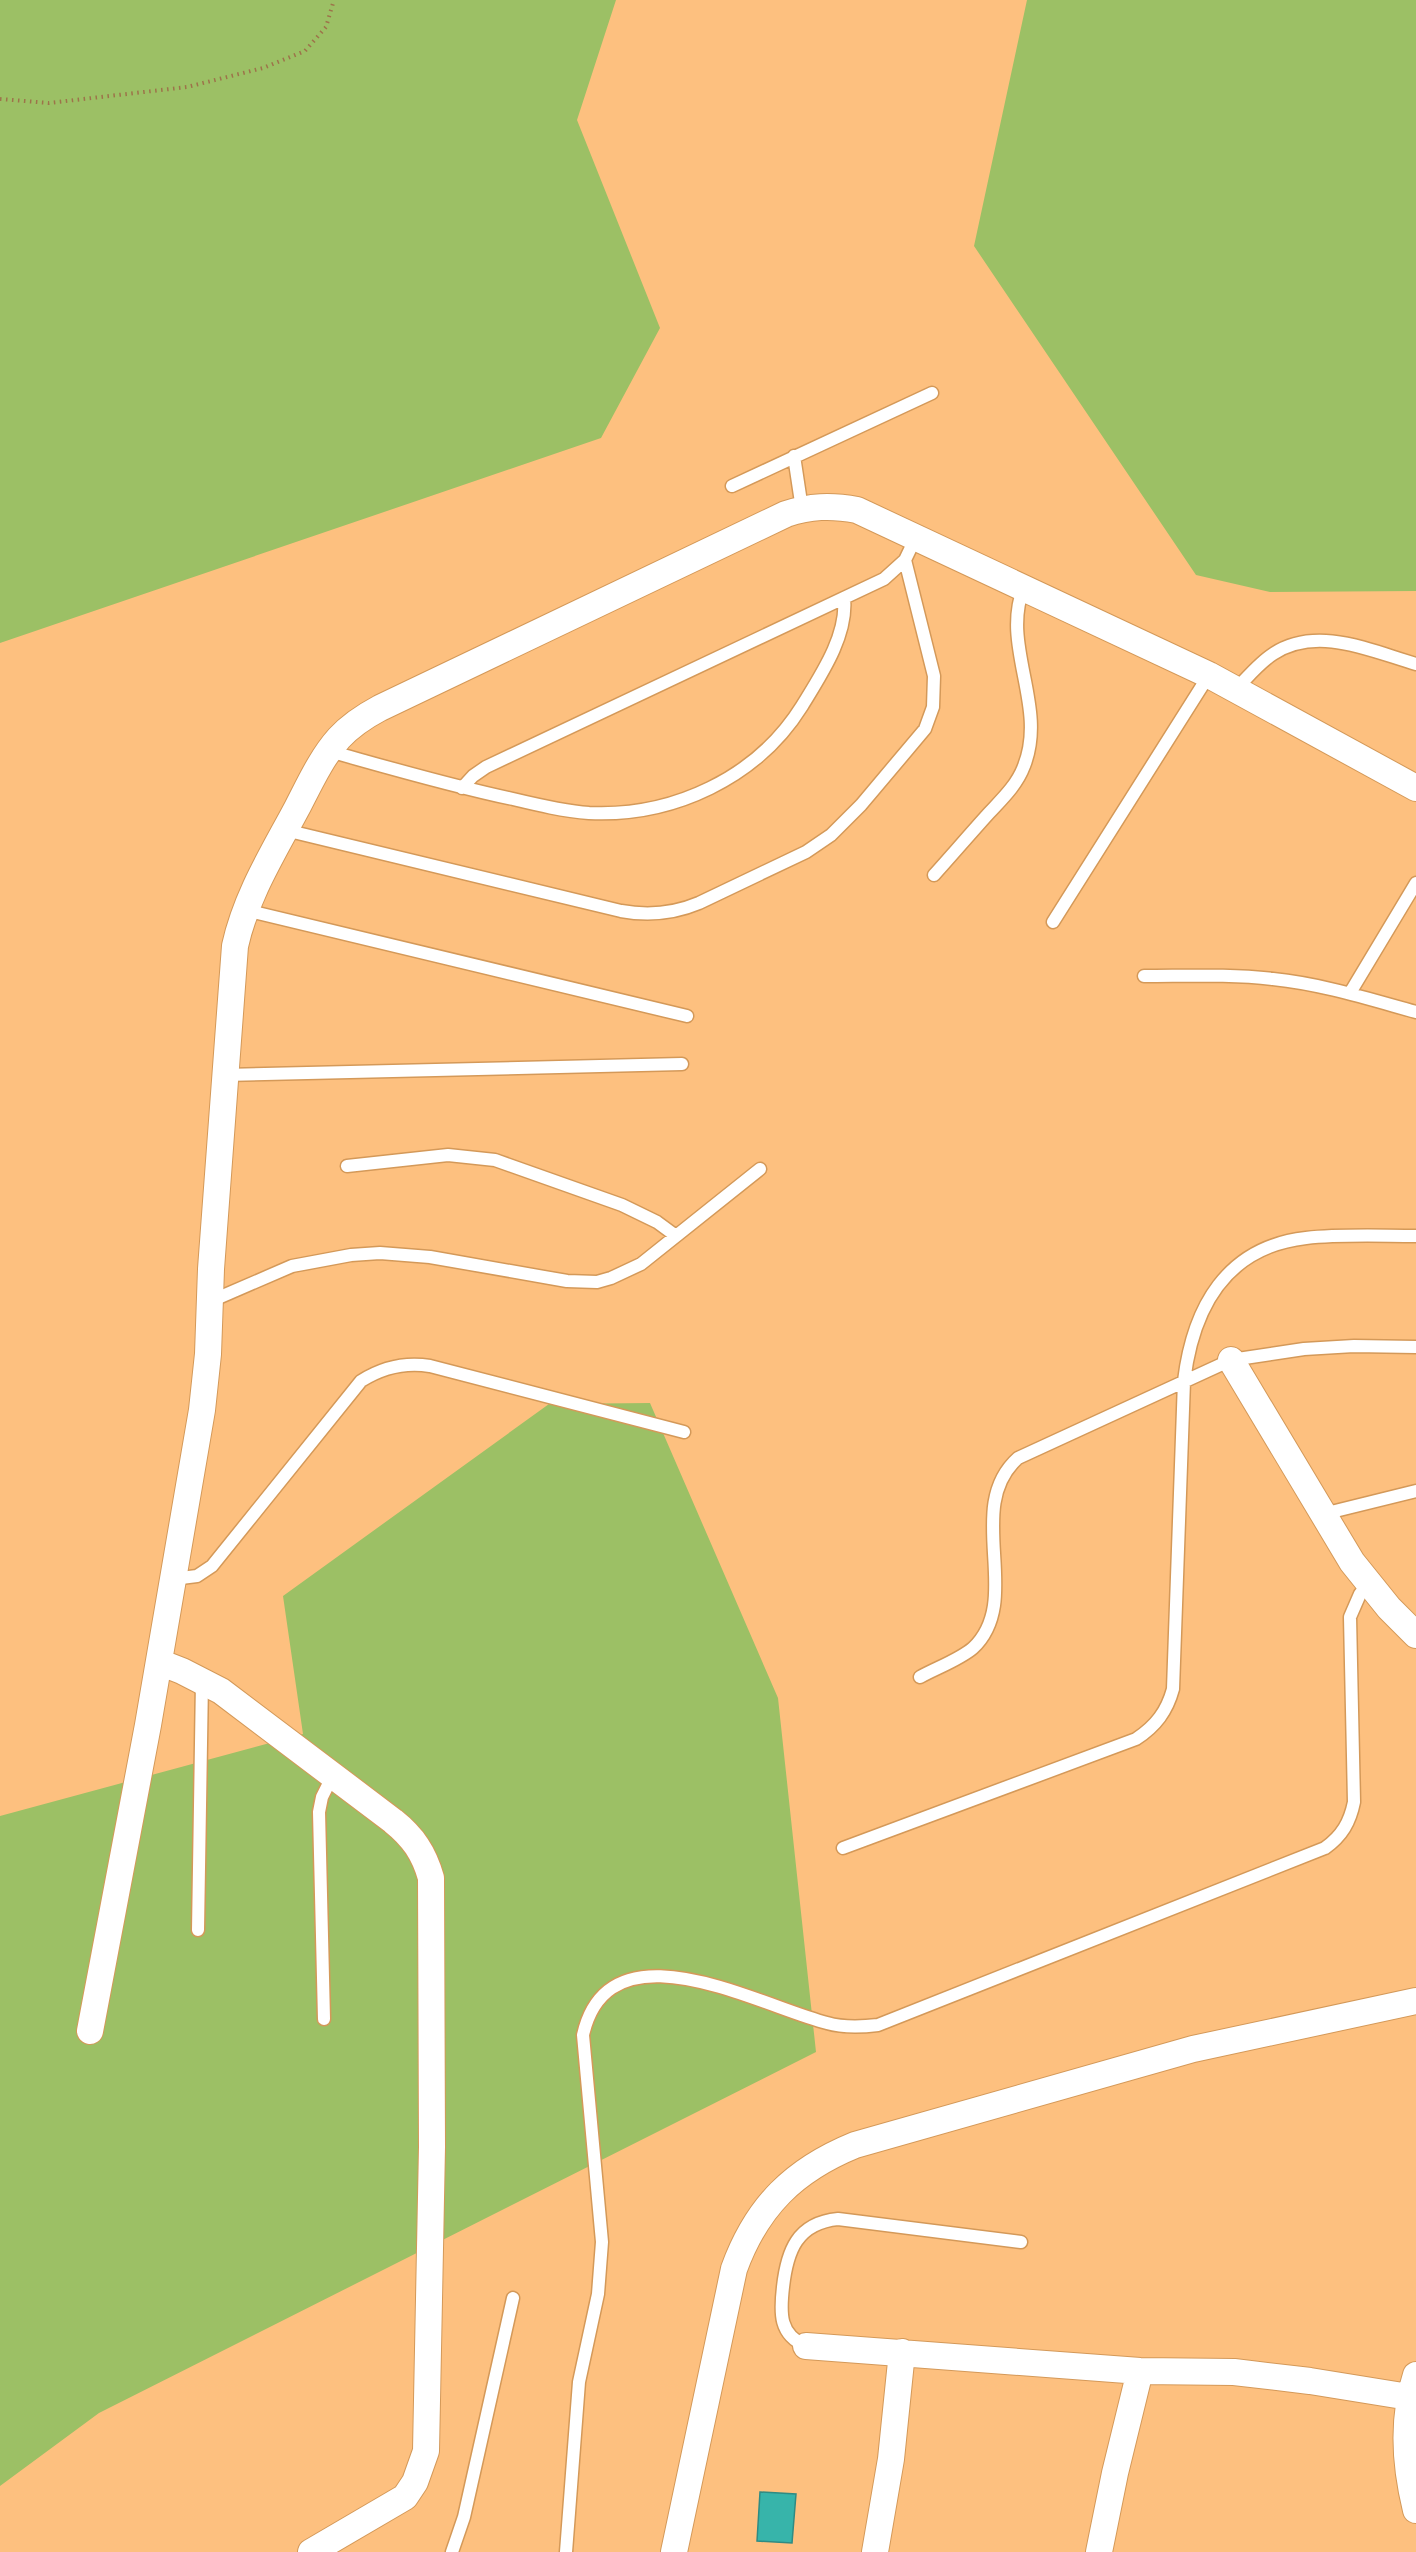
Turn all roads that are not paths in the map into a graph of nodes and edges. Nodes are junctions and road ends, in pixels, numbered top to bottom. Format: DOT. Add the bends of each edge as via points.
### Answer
graph roads {
  1 [pos="932,393"];
  2 [pos="794,456"];
  3 [pos="732,486"];
  4 [pos="802,509"];
  5 [pos="916,537"];
  6 [pos="904,560"];
  7 [pos="1024,587"];
  8 [pos="843,598"];
  9 [pos="1416,664"];
  10 [pos="1209,675"];
  11 [pos="1236,689"];
  12 [pos="329,750"];
  13 [pos="462,788"];
  14 [pos="1416,788"];
  15 [pos="285,830"];
  16 [pos="934,875"];
  17 [pos="1416,883"];
  18 [pos="245,910"];
  19 [pos="1053,922"];
  20 [pos="1144,976"];
  21 [pos="1350,993"];
  22 [pos="1416,1012"];
  23 [pos="687,1016"];
  24 [pos="682,1064"];
  25 [pos="225,1074"];
  26 [pos="347,1166"];
  27 [pos="760,1169"];
  28 [pos="676,1236"];
  29 [pos="1416,1236"];
  30 [pos="211,1301"];
  31 [pos="1416,1347"];
  32 [pos="1231,1360"];
  33 [pos="1184,1381"];
  34 [pos="684,1432"];
  35 [pos="1416,1491"];
  36 [pos="1323,1514"];
  37 [pos="172,1579"];
  38 [pos="1368,1584"];
  39 [pos="1414,1631"];
  40 [pos="159,1662"];
  41 [pos="920,1677"];
  42 [pos="202,1680"];
  43 [pos="333,1776"];
  44 [pos="843,1848"];
  45 [pos="198,1930"];
  46 [pos="1416,2001"];
  47 [pos="324,2019"];
  48 [pos="90,2031"];
  49 [pos="1021,2242"];
  50 [pos="513,2298"];
  51 [pos="806,2346"];
  52 [pos="902,2352"];
  53 [pos="1140,2371"];
  54 [pos="1412,2386"];
  55 [pos="1416,2510"];
  56 [pos="311,2552"];
  57 [pos="452,2552"];
  58 [pos="566,2552"];
  59 [pos="674,2552"];
  60 [pos="875,2552"];
  61 [pos="1099,2552"];
  1 -- 2 [label="lane"];
  2 -- 3 [label="lane"];
  2 -- 4 [label="lane"];
  4 -- 5 [label="street" via="838,506 856,510"];
  4 -- 12 [label="street" via="380,708 351,727"];
  5 -- 6 [label="lane"];
  5 -- 7 [label="street"];
  6 -- 8 [label="lane" via="884,579"];
  6 -- 15 [label="lane" via="934,676 933,707 925,729 831,835 807,852 699,903 669,913 637,914"];
  7 -- 10 [label="street"];
  7 -- 16 [label="lane" via="1017,629 1031,711 1029,752 1017,782"];
  8 -- 13 [label="lane" via="486,767"];
  8 -- 13 [label="lane" via="842,625 796,716 758,756 710,788 662,806 591,813"];
  9 -- 11 [label="lane" via="1333,641 1305,641 1271,655"];
  10 -- 11 [label="street"];
  10 -- 19 [label="lane"];
  11 -- 14 [label="street"];
  12 -- 13 [label="lane"];
  12 -- 15 [label="street"];
  15 -- 18 [label="street"];
  17 -- 21 [label="lane"];
  18 -- 23 [label="lane"];
  18 -- 25 [label="street" via="235,946"];
  20 -- 21 [label="lane" via="1248,976"];
  21 -- 22 [label="lane"];
  24 -- 25 [label="lane"];
  25 -- 30 [label="street"];
  26 -- 28 [label="lane" via="448,1155 495,1160 622,1206 657,1222"];
  27 -- 28 [label="lane"];
  28 -- 30 [label="lane" via="626,1272 597,1282 567,1281 430,1257 370,1254 292,1266"];
  29 -- 33 [label="lane" via="1305,1238 1254,1254 1227,1273 1202,1313"];
  30 -- 37 [label="street" via="201,1410"];
  31 -- 32 [label="lane" via="1304,1349"];
  32 -- 33 [label="lane"];
  32 -- 36 [label="street"];
  33 -- 41 [label="lane" via="1029,1453 1009,1467 994,1495 994,1599 989,1622 971,1650"];
  33 -- 44 [label="lane" via="1173,1689 1165,1712 1136,1738"];
  34 -- 37 [label="lane" via="430,1366 393,1366 361,1381 212,1566 197,1576"];
  35 -- 36 [label="lane"];
  36 -- 38 [label="street"];
  37 -- 40 [label="street"];
  38 -- 39 [label="street"];
  38 -- 58 [label="lane" via="1350,1617 1354,1802 1346,1827 1325,1848 878,2025 852,2027 827,2023 694,1979 663,1974 621,1983 597,2002 583,2035 602,2242 601,2271 579,2382"];
  40 -- 42 [label="street"];
  40 -- 48 [label="street"];
  42 -- 43 [label="street"];
  42 -- 45 [label="lane"];
  43 -- 47 [label="lane" via="319,1812"];
  43 -- 56 [label="street" via="405,1830 423,1853 431,1878 427,2437 422,2466 405,2497"];
  46 -- 59 [label="street" via="1193,2049 855,2145 796,2177 765,2209 734,2269"];
  49 -- 51 [label="lane" via="838,2219 818,2223 801,2235 789,2253 780,2312 785,2330"];
  50 -- 57 [label="lane" via="464,2517"];
  51 -- 52 [label="street"];
  52 -- 53 [label="street"];
  52 -- 60 [label="street" via="891,2459"];
  53 -- 54 [label="street" via="1233,2372"];
  53 -- 61 [label="street"];
  54 -- 55 [label="street" via="1407,2457"];
}
